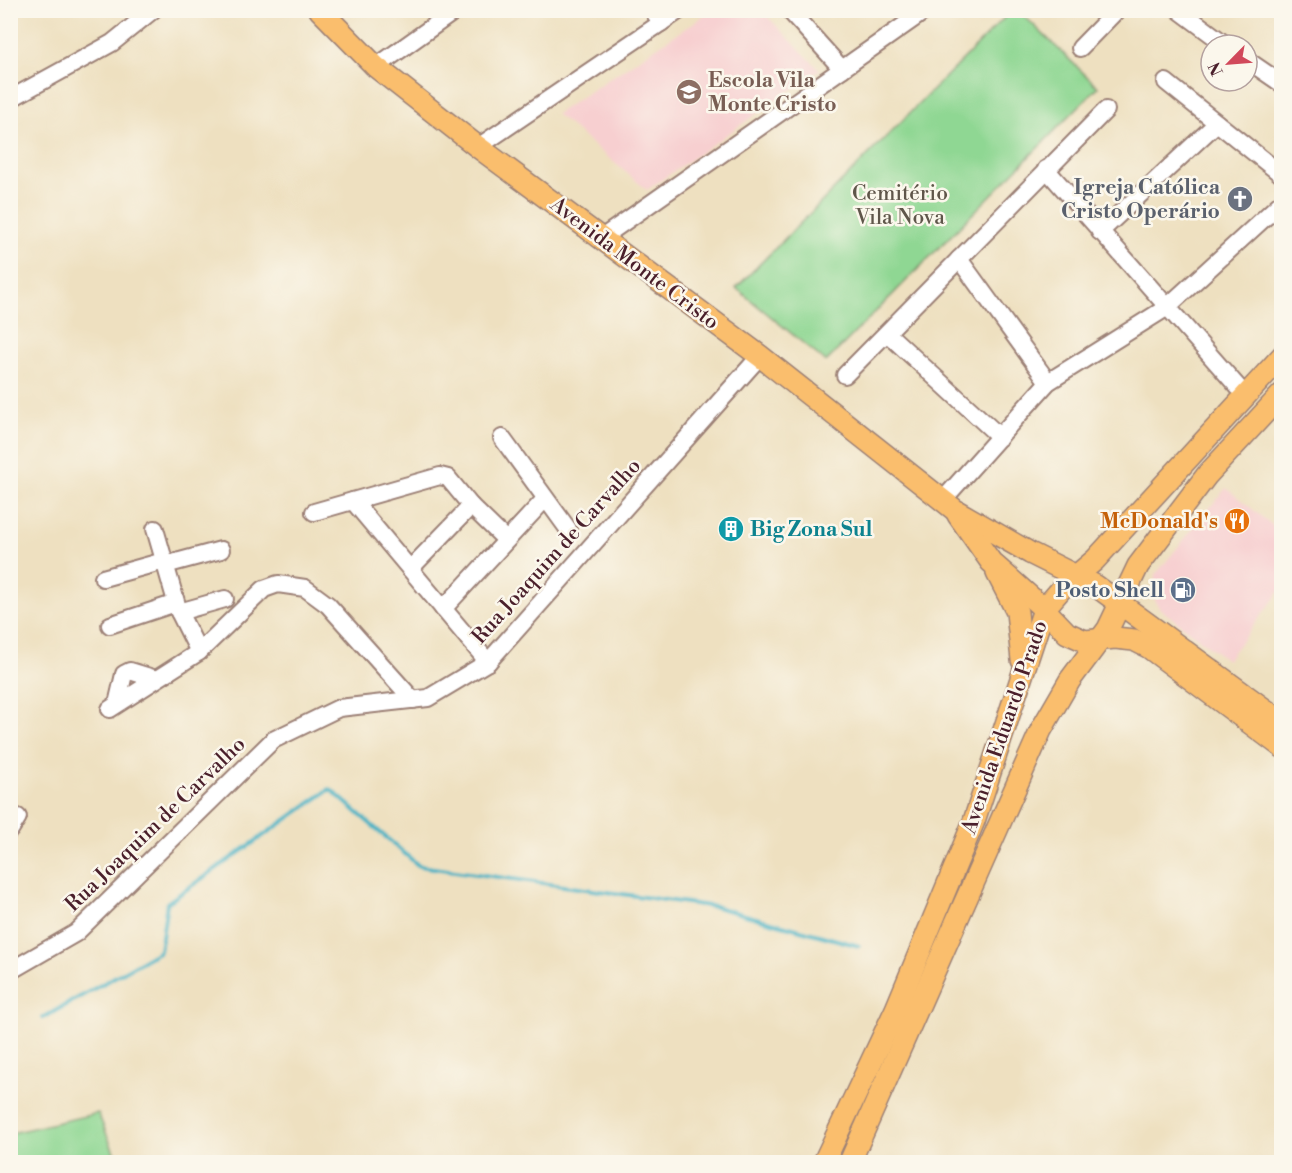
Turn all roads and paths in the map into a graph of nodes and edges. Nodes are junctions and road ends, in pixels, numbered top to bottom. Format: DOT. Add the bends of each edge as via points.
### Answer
graph roads {
  1 [pos="153,10"];
  2 [pos="320,10"];
  3 [pos="456,10"];
  4 [pos="680,10"];
  5 [pos="789,10"];
  6 [pos="926,10"];
  7 [pos="1117,10"];
  8 [pos="1179,10"];
  9 [pos="657,17"];
  10 [pos="1210,33"];
  11 [pos="1080,48"];
  12 [pos="376,67"];
  13 [pos="1259,68"];
  14 [pos="842,69"];
  15 [pos="1166,82"];
  16 [pos="1281,84"];
  17 [pos="10,99"];
  18 [pos="1106,110"];
  19 [pos="1217,123"];
  20 [pos="478,147"];
  21 [pos="1046,169"];
  22 [pos="1281,175"];
  23 [pos="1281,202"];
  24 [pos="1100,232"];
  25 [pos="603,237"];
  26 [pos="959,259"];
  27 [pos="1166,308"];
  28 [pos="887,333"];
  29 [pos="760,356"];
  30 [pos="1281,356"];
  31 [pos="845,375"];
  32 [pos="1048,382"];
  33 [pos="1281,394"];
  34 [pos="1245,395"];
  35 [pos="1000,437"];
  36 [pos="502,438"];
  37 [pos="545,499"];
  38 [pos="353,501"];
  39 [pos="949,505"];
  40 [pos="471,506"];
  41 [pos="314,512"];
  42 [pos="155,529"];
  43 [pos="568,529"];
  44 [pos="506,540"];
  45 [pos="221,550"];
  46 [pos="991,562"];
  47 [pos="164,563"];
  48 [pos="410,569"];
  49 [pos="1075,577"];
  50 [pos="103,578"];
  51 [pos="225,599"];
  52 [pos="1118,604"];
  53 [pos="178,607"];
  54 [pos="443,609"];
  55 [pos="1044,609"];
  56 [pos="110,625"];
  57 [pos="1098,641"];
  58 [pos="199,652"];
  59 [pos="488,662"];
  60 [pos="1023,666"];
  61 [pos="412,699"];
  62 [pos="113,707"];
  63 [pos="1281,723"];
  64 [pos="1281,747"];
  65 [pos="10,971"];
  66 [pos="824,1162"];
  67 [pos="850,1162"];
  1 -- 17 [label="street" via="112,43"];
  2 -- 12 [label="main road, Avenida Monte Cristo"];
  3 -- 12 [label="street"];
  4 -- 9 [label="street"];
  5 -- 14 [label="street"];
  6 -- 14 [label="street"];
  7 -- 11 [label="street"];
  8 -- 10 [label="street"];
  9 -- 20 [label="street"];
  12 -- 20 [label="main road, Avenida Monte Cristo"];
  13 -- 16 [label="street"];
  14 -- 25 [label="street"];
  15 -- 19 [label="street"];
  18 -- 21 [label="street"];
  19 -- 22 [label="street"];
  19 -- 24 [label="street"];
  20 -- 25 [label="main road, Avenida Monte Cristo"];
  21 -- 24 [label="street"];
  21 -- 26 [label="street"];
  23 -- 27 [label="street"];
  24 -- 27 [label="street"];
  25 -- 29 [label="main road, Avenida Monte Cristo"];
  26 -- 28 [label="street"];
  26 -- 32 [label="street"];
  27 -- 32 [label="street"];
  27 -- 34 [label="street"];
  28 -- 31 [label="street"];
  28 -- 35 [label="street"];
  29 -- 39 [label="main road, Avenida Monte Cristo"];
  29 -- 59 [label="street, Rua Joaquim de Carvalho"];
  30 -- 34 [label="main road, Avenida Eduardo Prado"];
  32 -- 35 [label="street"];
  33 -- 52 [label="main road, Avenida Eduardo Prado" via="1178,510 1137,566"];
  34 -- 49 [label="main road, Avenida Eduardo Prado" via="1095,560"];
  35 -- 39 [label="street"];
  36 -- 37 [label="street"];
  37 -- 43 [label="street"];
  37 -- 44 [label="street"];
  38 -- 40 [label="street" via="441,476 448,478"];
  38 -- 41 [label="street"];
  38 -- 48 [label="street"];
  39 -- 46 [label="main road, Avenida Monte Cristo"];
  39 -- 49 [label="main road, Avenida Monte Cristo"];
  40 -- 44 [label="street"];
  40 -- 48 [label="street"];
  42 -- 47 [label="street"];
  44 -- 54 [label="street"];
  45 -- 47 [label="street"];
  46 -- 55 [label="main road, Avenida Monte Cristo"];
  46 -- 60 [label="main road" via="1017,612"];
  47 -- 50 [label="street"];
  47 -- 53 [label="street"];
  48 -- 54 [label="street"];
  49 -- 52 [label="main road, Avenida Monte Cristo" via="1096,586"];
  49 -- 55 [label="main road, Avenida Eduardo Prado"];
  51 -- 53 [label="street"];
  52 -- 57 [label="main road, Avenida Eduardo Prado" via="1108,629"];
  52 -- 63 [label="main road, Avenida Monte Cristo"];
  53 -- 56 [label="street"];
  53 -- 58 [label="street"];
  54 -- 59 [label="street"];
  55 -- 57 [label="main road, Avenida Monte Cristo" via="1075,638"];
  55 -- 60 [label="main road, Avenida Eduardo Prado"];
  57 -- 64 [label="main road, Avenida Monte Cristo" via="1134,640 1148,647"];
  57 -- 67 [label="main road, Avenida Eduardo Prado" via="1041,730"];
  58 -- 61 [label="street" via="264,589 278,584 305,588 328,605"];
  58 -- 62 [label="street"];
  59 -- 61 [label="street, Rua Joaquim de Carvalho" via="428,698"];
  60 -- 66 [label="main road, Avenida Eduardo Prado" via="974,821 896,1009"];
  61 -- 65 [label="street, Rua Joaquim de Carvalho" via="339,708 273,740 76,933"];
}
